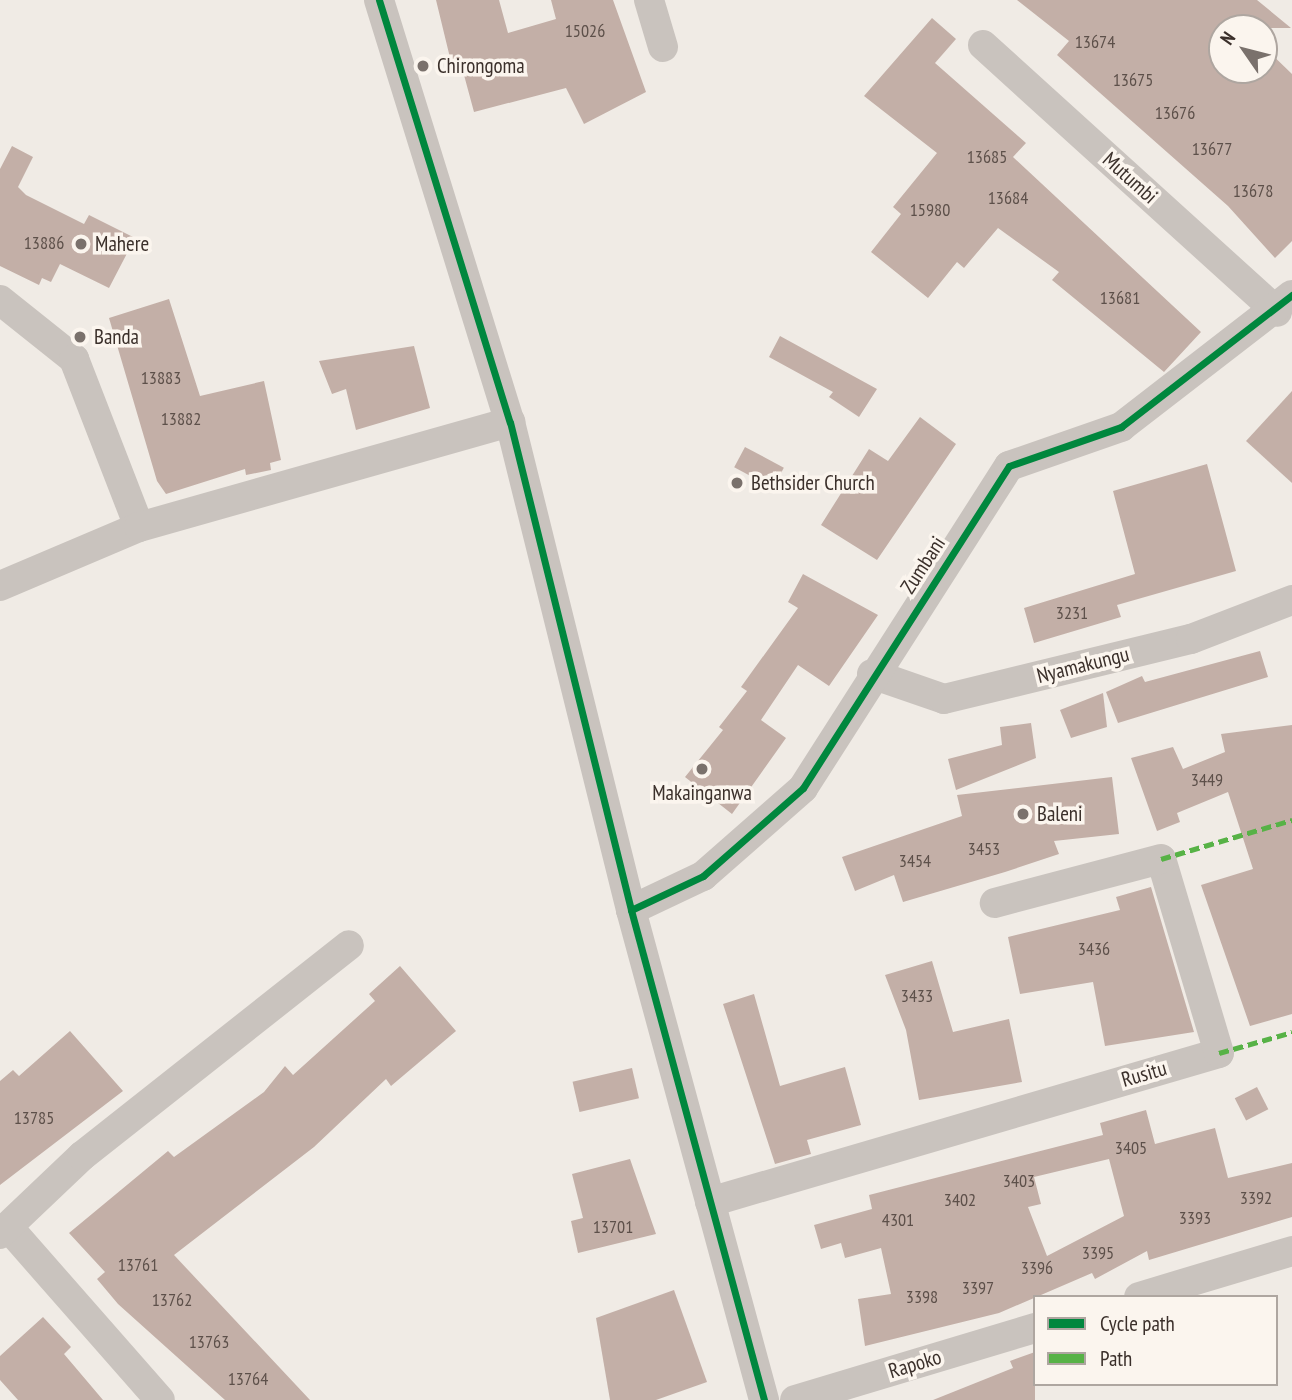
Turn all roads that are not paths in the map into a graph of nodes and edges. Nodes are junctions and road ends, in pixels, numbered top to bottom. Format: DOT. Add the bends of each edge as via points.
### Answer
graph roads {
  1 [pos="379,0"];
  2 [pos="649,0"];
  3 [pos="983,45"];
  4 [pos="663,47"];
  5 [pos="0,300"];
  6 [pos="1285,304"];
  7 [pos="510,422"];
  8 [pos="139,527"];
  9 [pos="0,586"];
  10 [pos="1292,600"];
  11 [pos="872,674"];
  12 [pos="995,903"];
  13 [pos="631,910"];
  14 [pos="349,945"];
  15 [pos="710,1202"];
  16 [pos="4,1231"];
  17 [pos="1292,1251"];
  18 [pos="1146,1295"];
  19 [pos="1033,1329"];
  20 [pos="160,1400"];
  21 [pos="764,1400"];
  22 [pos="795,1400"];
  1 -- 7 [label="street"];
  2 -- 4 [label="street"];
  3 -- 6 [label="street, Mutumbi"];
  5 -- 8 [label="street" via="74,359"];
  6 -- 11 [label="street, Zumbani" via="1121,426 1009,466"];
  7 -- 8 [label="street"];
  7 -- 13 [label="street"];
  8 -- 9 [label="street"];
  10 -- 11 [label="street, Nyamakungu" via="1191,639 944,699"];
  11 -- 13 [label="street, Zumbani" via="803,788 703,876"];
  12 -- 15 [label="street, Rusitu" via="1161,859 1219,1053"];
  13 -- 15 [label="street"];
  14 -- 16 [label="street" via="82,1156"];
  15 -- 21 [label="street"];
  16 -- 20 [label="street"];
  17 -- 18 [label="street"];
  19 -- 22 [label="street, Rapoko"];
}
